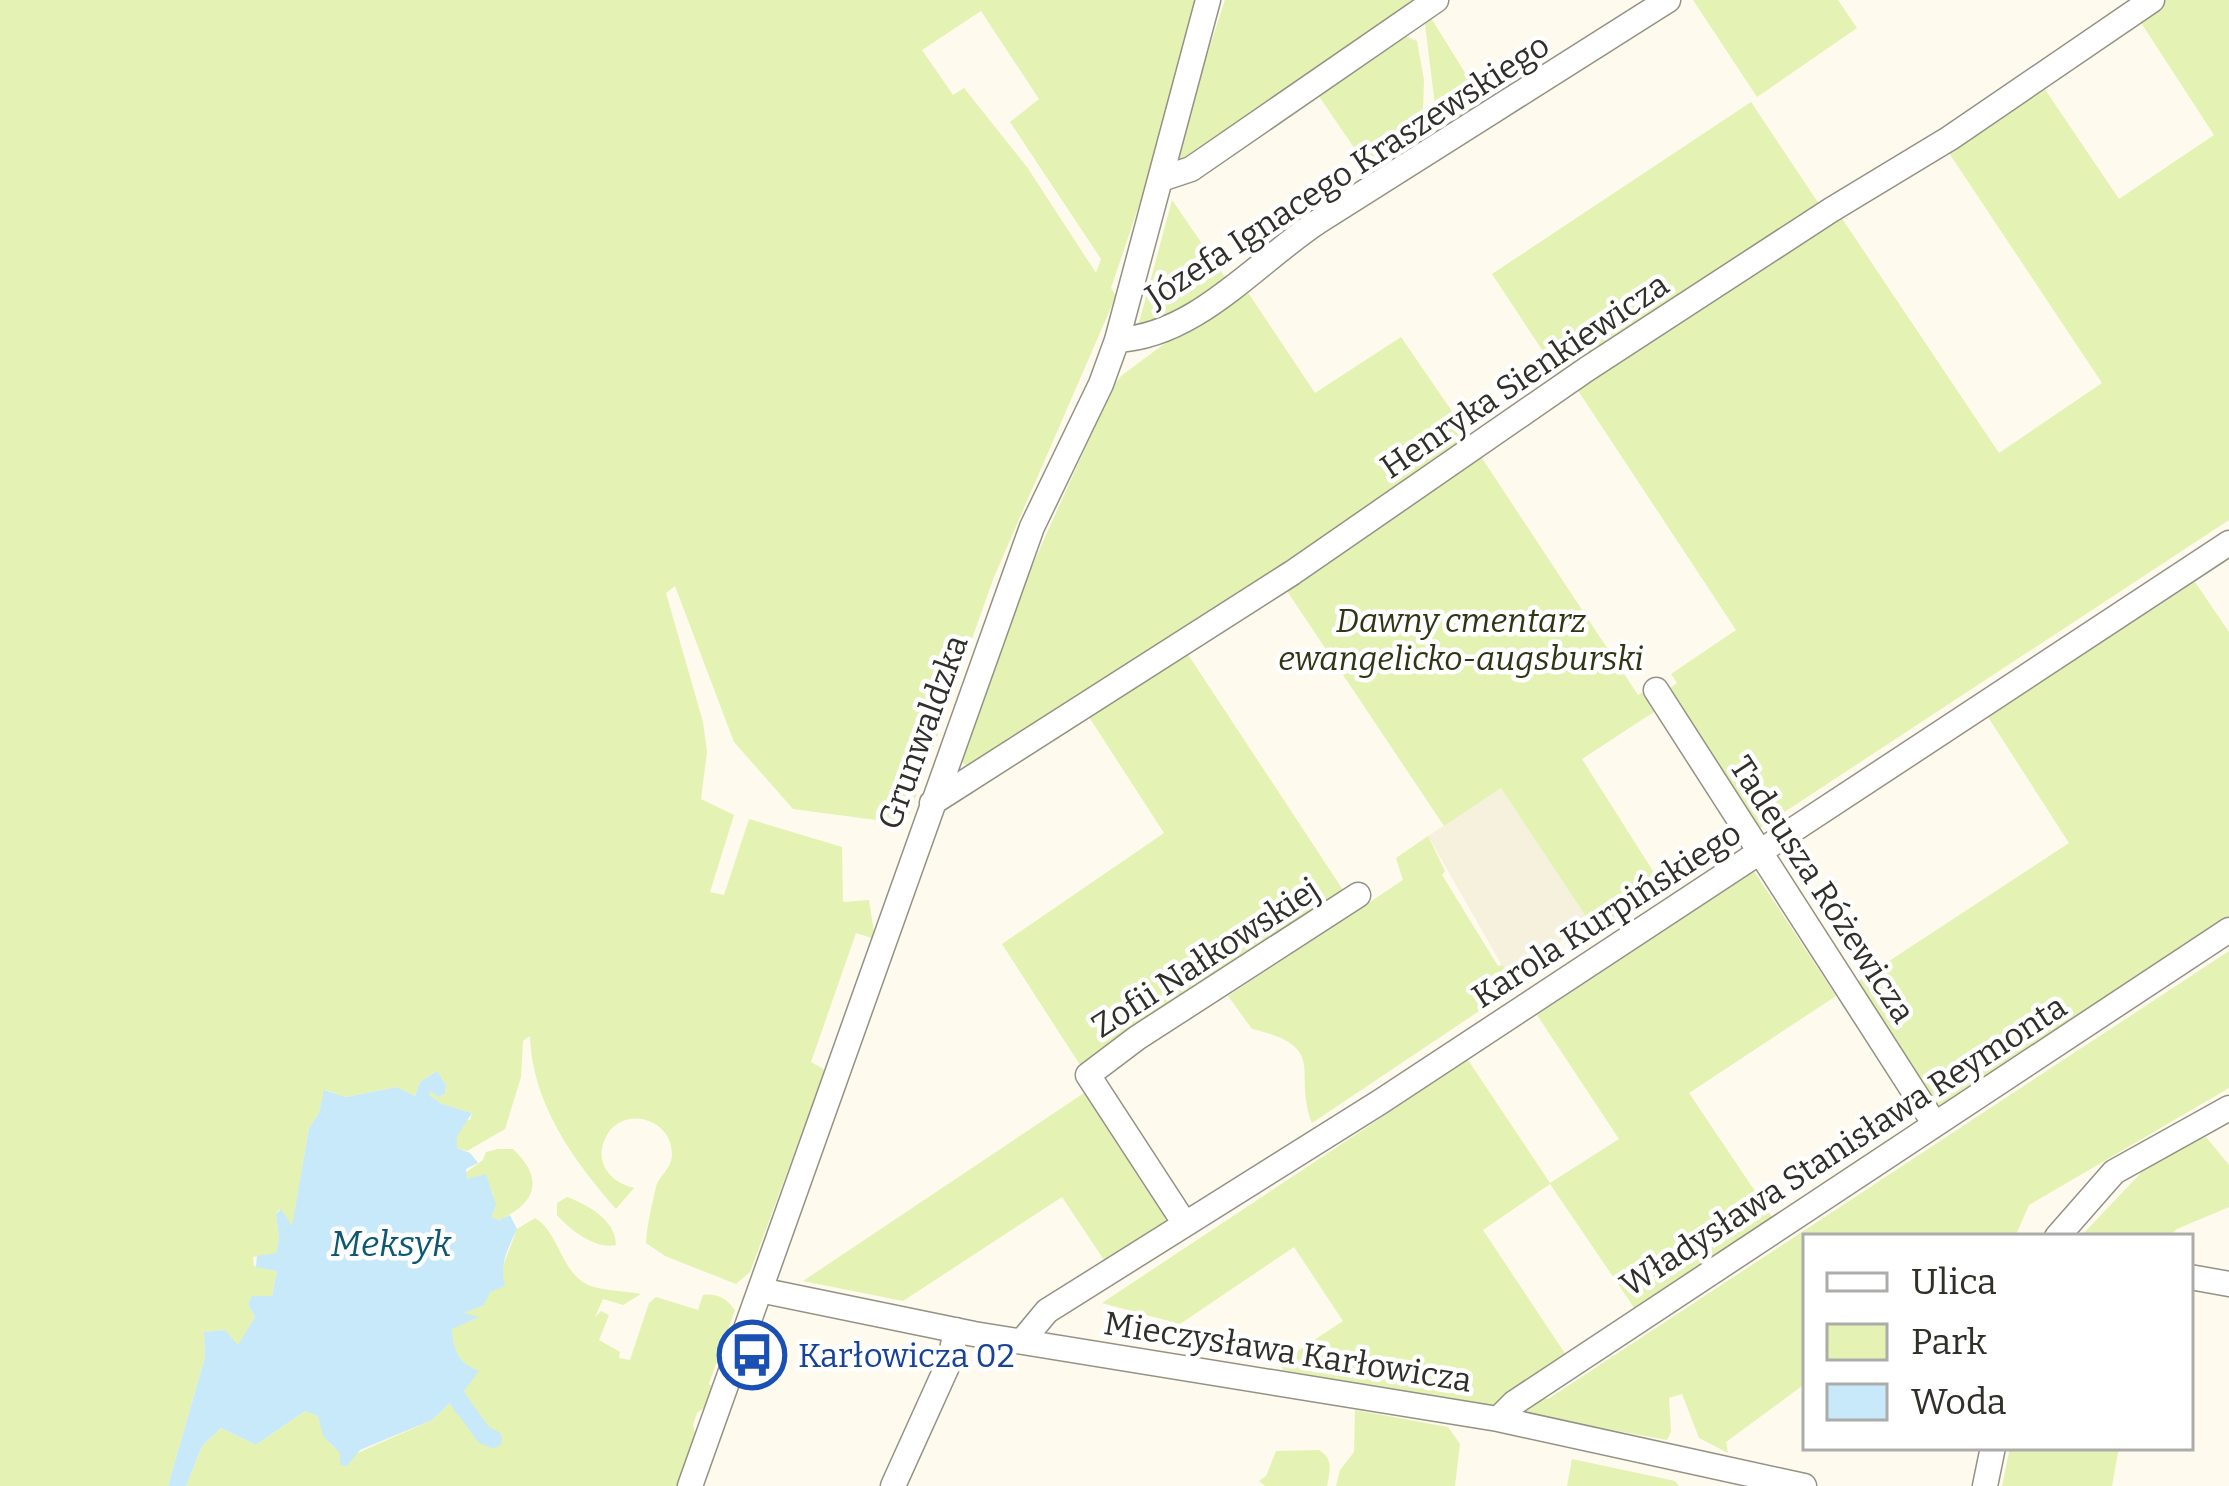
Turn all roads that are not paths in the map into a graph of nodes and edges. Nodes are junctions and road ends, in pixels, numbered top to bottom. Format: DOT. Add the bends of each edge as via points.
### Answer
graph roads {
  1 [pos="1208,0"];
  2 [pos="1436,0"];
  3 [pos="1668,0"];
  4 [pos="2152,0"];
  5 [pos="1161,178"];
  6 [pos="1117,340"];
  7 [pos="2229,543"];
  8 [pos="1656,690"];
  9 [pos="932,803"];
  10 [pos="1760,853"];
  11 [pos="1358,896"];
  12 [pos="2229,930"];
  13 [pos="2229,1108"];
  14 [pos="1934,1123"];
  15 [pos="1185,1224"];
  16 [pos="2060,1234"];
  17 [pos="2193,1277"];
  18 [pos="2229,1284"];
  19 [pos="760,1289"];
  20 [pos="956,1330"];
  21 [pos="1022,1341"];
  22 [pos="1498,1419"];
  23 [pos="1992,1450"];
  24 [pos="1697,1474"];
  25 [pos="690,1486"];
  26 [pos="892,1486"];
  27 [pos="1804,1486"];
  28 [pos="1985,1486"];
  1 -- 5 [label="street, Grunwaldzka"];
  2 -- 5 [label="street" via="1191,170"];
  3 -- 6 [label="street, Józefa Ignacego Kraszewskiego" via="1313,225 1184,322 1149,339"];
  4 -- 9 [label="street, Henryka Sienkiewicza"];
  5 -- 6 [label="street, Grunwaldzka"];
  6 -- 9 [label="street, Grunwaldzka" via="1032,527"];
  7 -- 10 [label="street, Karola Kurpińskiego"];
  8 -- 10 [label="street, Tadeusza Różewicza"];
  9 -- 19 [label="street, Grunwaldzka"];
  10 -- 14 [label="street, Tadeusza Różewicza"];
  10 -- 15 [label="street, Karola Kurpińskiego"];
  11 -- 15 [label="street, Zofii Nałkowskiej" via="1088,1075"];
  12 -- 14 [label="street, Władysława Stanisława Reymonta"];
  13 -- 16 [label="street" via="2114,1172"];
  14 -- 22 [label="street, Władysława Stanisława Reymonta"];
  15 -- 21 [label="street, Karola Kurpińskiego" via="1047,1311"];
  17 -- 18 [label="street"];
  19 -- 20 [label="street, Mieczysława Karłowicza"];
  19 -- 25 [label="street, Grunwaldzka"];
  20 -- 21 [label="street, Mieczysława Karłowicza"];
  20 -- 26 [label="street"];
  21 -- 22 [label="street, Mieczysława Karłowicza"];
  22 -- 24 [label="street, Mieczysława Karłowicza"];
  23 -- 28 [label="street"];
  24 -- 27 [label="street, Mieczysława Karłowicza"];
}
